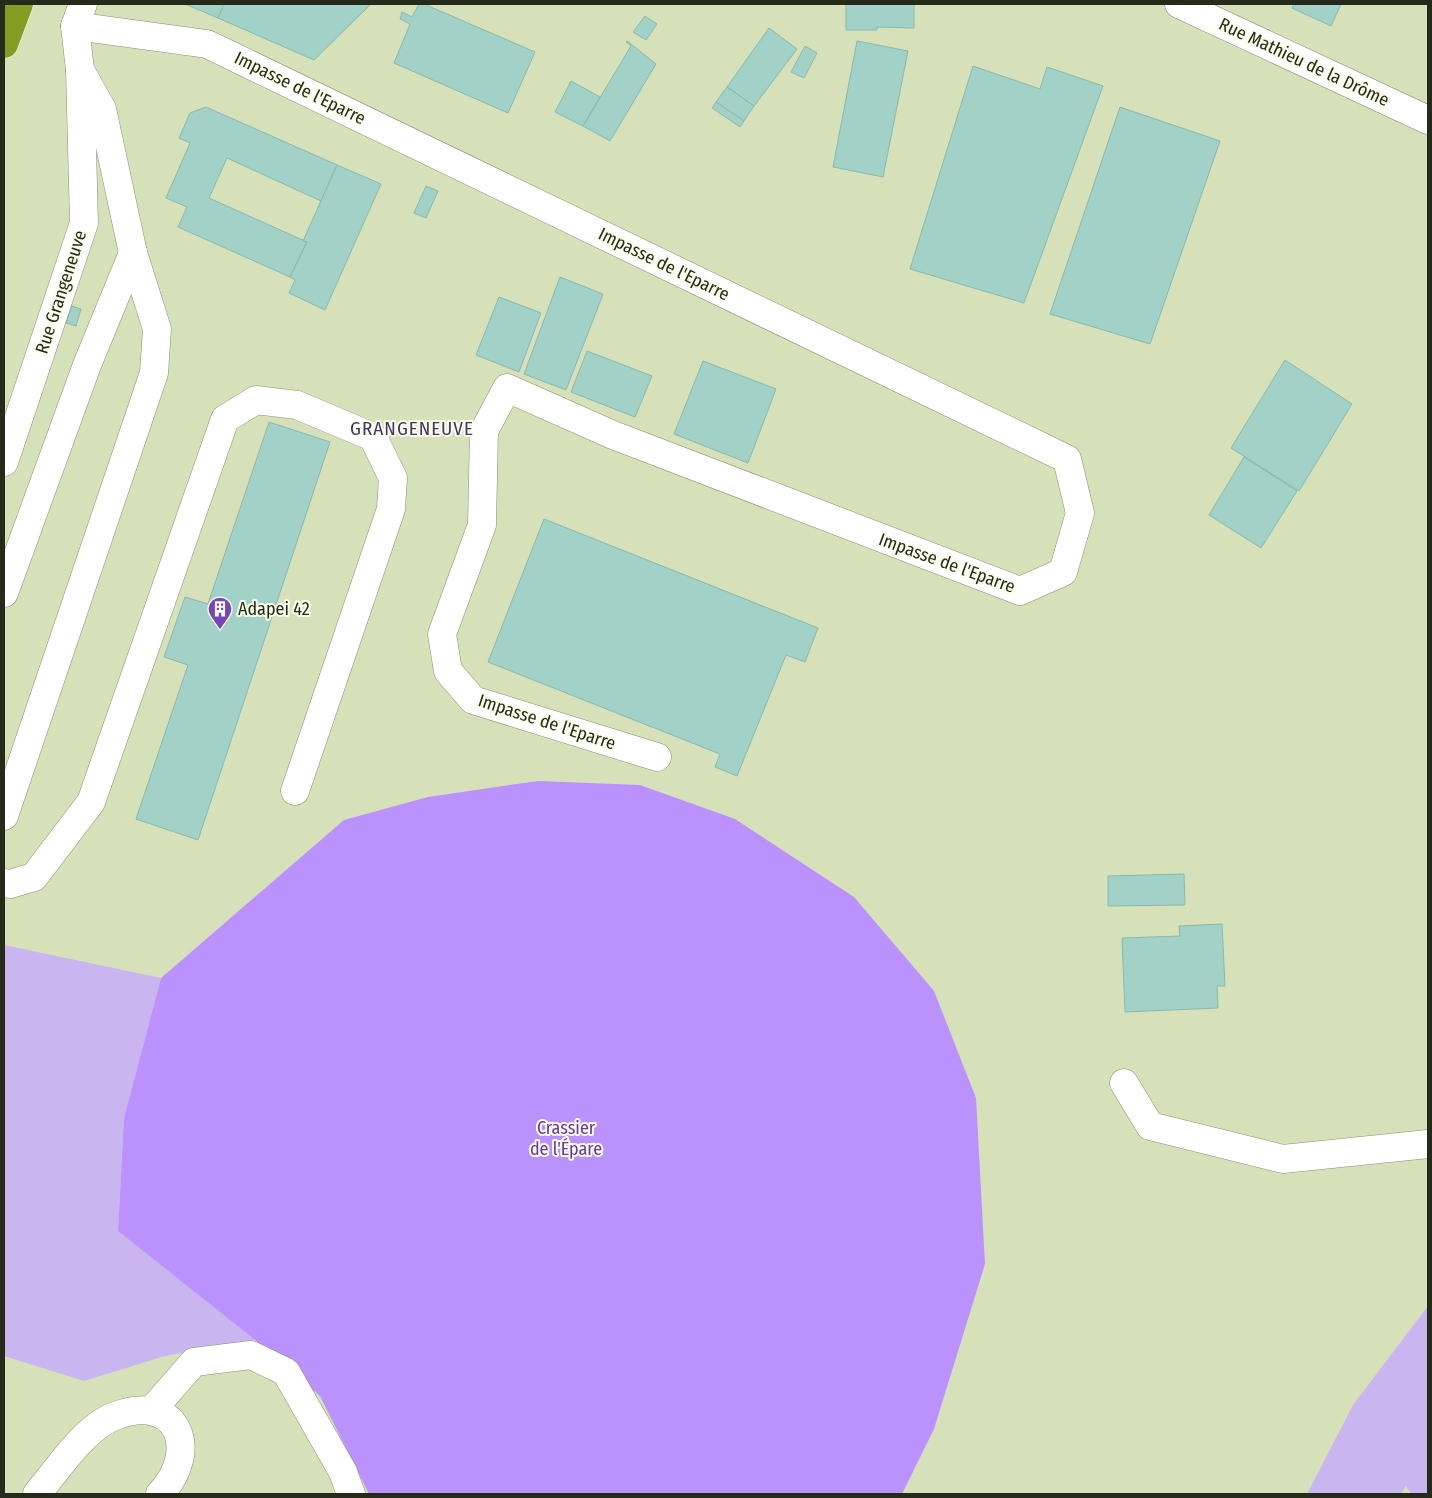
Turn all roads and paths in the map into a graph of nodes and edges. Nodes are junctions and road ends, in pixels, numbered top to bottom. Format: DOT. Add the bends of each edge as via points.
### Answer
graph roads {
  1 [pos="19,4"];
  2 [pos="1179,4"];
  3 [pos="79,15"];
  4 [pos="4,44"];
  5 [pos="80,70"];
  6 [pos="1428,120"];
  7 [pos="134,253"];
  8 [pos="4,462"];
  9 [pos="4,593"];
  10 [pos="657,757"];
  11 [pos="295,791"];
  12 [pos="4,816"];
  13 [pos="4,883"];
  14 [pos="1124,1083"];
  15 [pos="1428,1144"];
  16 [pos="152,1410"];
  17 [pos="37,1494"];
  18 [pos="160,1494"];
  19 [pos="351,1494"];
  1 -- 4 [label="highway"];
  2 -- 6 [label="street, Rue Mathieu de la Drôme"];
  3 -- 5 [label="street, Rue Grangeneuve"];
  3 -- 10 [label="street, Impasse de l'Eparre" via="207,44 1067,459 1080,513 1063,572 1020,592 613,436 507,388 484,431 482,526 442,634 448,671 473,700"];
  5 -- 7 [label="street" via="102,109"];
  5 -- 8 [label="street, Rue Grangeneuve" via="84,223"];
  7 -- 9 [label="street" via="87,366"];
  7 -- 12 [label="street" via="157,329 154,373"];
  11 -- 13 [label="street" via="391,509 393,478 373,437 297,405 256,400 225,419 91,802 34,877"];
  14 -- 15 [label="street" via="1150,1126 1283,1159"];
  16 -- 17 [label="street" via="113,1416 94,1429"];
  16 -- 18 [label="street" via="173,1423 180,1438 178,1469"];
  16 -- 19 [label="street" via="194,1362 251,1355 286,1372"];
}
